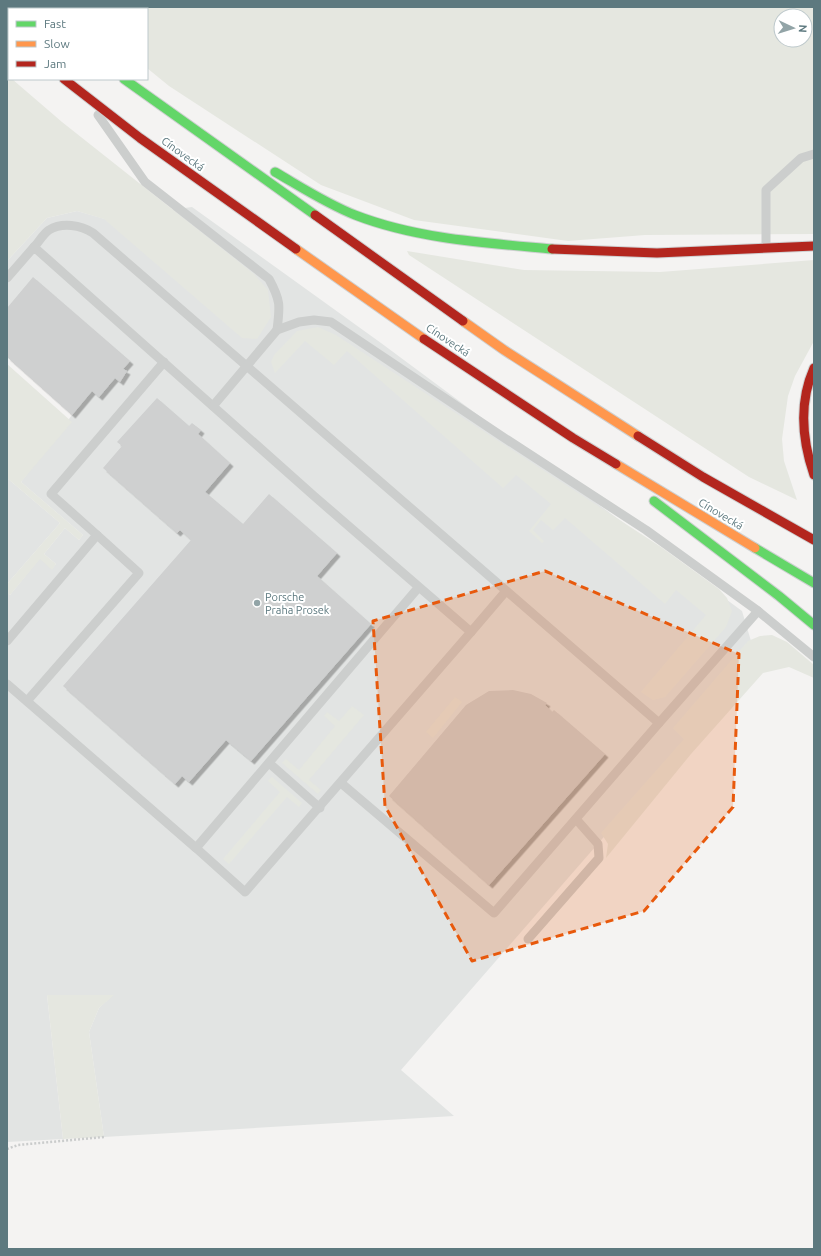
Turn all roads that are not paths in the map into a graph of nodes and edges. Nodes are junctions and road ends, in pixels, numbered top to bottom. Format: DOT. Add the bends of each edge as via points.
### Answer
graph roads {
  1 [pos="65,80"];
  2 [pos="125,80"];
  3 [pos="84,95"];
  4 [pos="158,104"];
  5 [pos="814,154"];
  6 [pos="254,160"];
  7 [pos="268,168"];
  8 [pos="814,246"];
  9 [pos="34,247"];
  10 [pos="766,247"];
  11 [pos="7,278"];
  12 [pos="277,330"];
  13 [pos="164,362"];
  14 [pos="246,367"];
  15 [pos="814,368"];
  16 [pos="212,406"];
  17 [pos="573,438"];
  18 [pos="814,475"];
  19 [pos="97,535"];
  20 [pos="814,540"];
  21 [pos="814,583"];
  22 [pos="418,588"];
  23 [pos="506,591"];
  24 [pos="758,611"];
  25 [pos="814,626"];
  26 [pos="471,632"];
  27 [pos="7,641"];
  28 [pos="814,657"];
  29 [pos="7,684"];
  30 [pos="27,701"];
  31 [pos="659,723"];
  32 [pos="269,764"];
  33 [pos="341,783"];
  34 [pos="320,808"];
  35 [pos="576,818"];
  36 [pos="196,848"];
  37 [pos="528,939"];
  1 -- 3 [label="highway, Cínovecká"];
  2 -- 4 [label="highway"];
  3 -- 12 [label="lane" via="145,182 269,279 278,295 280,305"];
  3 -- 17 [label="highway, Cínovecká" via="318,266"];
  4 -- 6 [label="highway"];
  4 -- 20 [label="highway, Cínovecká" via="504,350 703,478"];
  5 -- 10 [label="lane" via="801,158 766,190"];
  7 -- 10 [label="highway" via="323,200 365,219 454,240 591,252 678,253"];
  8 -- 10 [label="highway"];
  9 -- 11 [label="lane"];
  9 -- 13 [label="lane"];
  9 -- 14 [label="lane" via="48,231 60,226 83,227"];
  12 -- 14 [label="lane"];
  12 -- 24 [label="lane" via="299,322 331,322 500,436 646,530"];
  13 -- 16 [label="lane"];
  13 -- 19 [label="lane" via="51,494"];
  14 -- 16 [label="lane"];
  14 -- 23 [label="lane"];
  15 -- 18 [label="highway" via="804,398 806,439"];
  16 -- 22 [label="lane"];
  17 -- 21 [label="highway, Cínovecká"];
  17 -- 25 [label="highway"];
  19 -- 27 [label="lane"];
  19 -- 30 [label="lane" via="140,572"];
  22 -- 26 [label="lane"];
  22 -- 32 [label="lane"];
  23 -- 26 [label="lane"];
  23 -- 31 [label="lane"];
  24 -- 28 [label="lane"];
  24 -- 31 [label="lane"];
  26 -- 33 [label="lane"];
  29 -- 30 [label="lane"];
  30 -- 36 [label="lane"];
  31 -- 35 [label="lane"];
  32 -- 34 [label="lane"];
  32 -- 36 [label="lane"];
  33 -- 34 [label="lane"];
  33 -- 35 [label="lane" via="494,913"];
  34 -- 36 [label="lane" via="245,892"];
  35 -- 37 [label="lane" via="598,844 599,858"];
}
